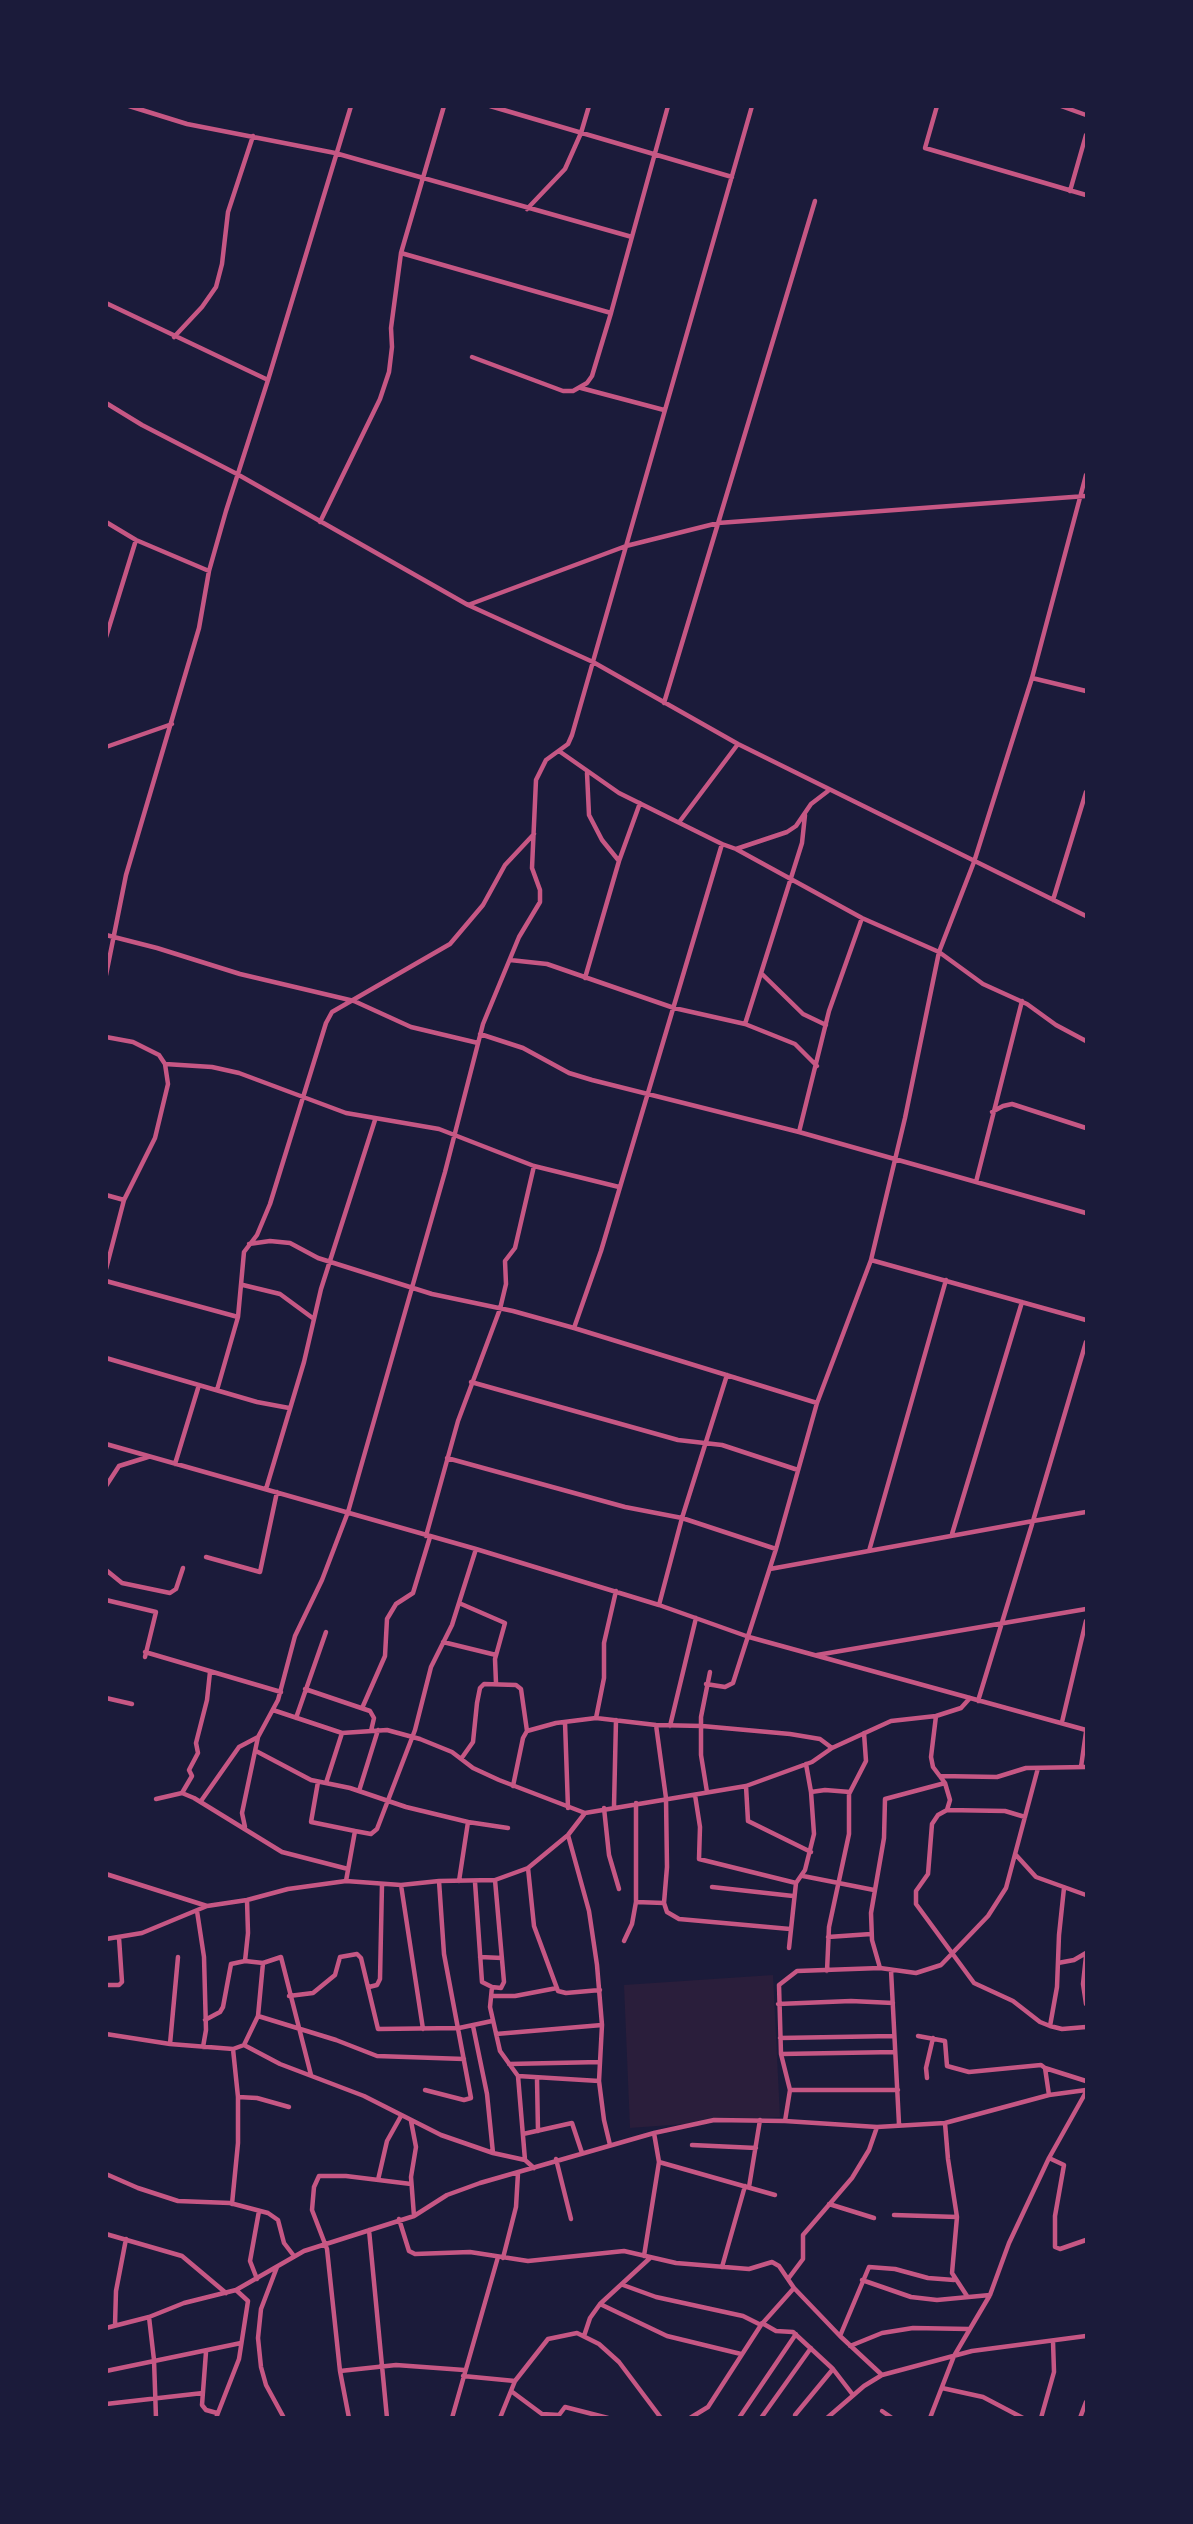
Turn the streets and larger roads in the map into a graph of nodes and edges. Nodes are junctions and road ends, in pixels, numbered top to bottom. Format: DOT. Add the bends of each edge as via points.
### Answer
graph roads {
  1 [pos="129,106"];
  2 [pos="351,106"];
  3 [pos="444,106"];
  4 [pos="490,106"];
  5 [pos="589,106"];
  6 [pos="668,106"];
  7 [pos="753,106"];
  8 [pos="937,106"];
  9 [pos="1061,106"];
  10 [pos="1086,115"];
  11 [pos="582,133"];
  12 [pos="1086,135"];
  13 [pos="253,136"];
  14 [pos="335,153"];
  15 [pos="655,154"];
  16 [pos="732,177"];
  17 [pos="422,178"];
  18 [pos="1071,191"];
  19 [pos="1086,195"];
  20 [pos="815,201"];
  21 [pos="527,208"];
  22 [pos="632,237"];
  23 [pos="401,253"];
  24 [pos="106,303"];
  25 [pos="611,313"];
  26 [pos="174,337"];
  27 [pos="472,357"];
  28 [pos="268,380"];
  29 [pos="581,388"];
  30 [pos="106,404"];
  31 [pos="664,410"];
  32 [pos="237,474"];
  33 [pos="1086,475"];
  34 [pos="1080,496"];
  35 [pos="1086,496"];
  36 [pos="106,522"];
  37 [pos="320,522"];
  38 [pos="718,523"];
  39 [pos="136,540"];
  40 [pos="626,546"];
  41 [pos="209,570"];
  42 [pos="468,605"];
  43 [pos="106,637"];
  44 [pos="593,662"];
  45 [pos="1032,678"];
  46 [pos="1086,691"];
  47 [pos="664,703"];
  48 [pos="172,724"];
  49 [pos="738,744"];
  50 [pos="106,747"];
  51 [pos="559,752"];
  52 [pos="587,773"];
  53 [pos="828,790"];
  54 [pos="1086,792"];
  55 [pos="640,803"];
  56 [pos="804,815"];
  57 [pos="680,821"];
  58 [pos="534,834"];
  59 [pos="722,844"];
  60 [pos="736,849"];
  61 [pos="619,861"];
  62 [pos="974,862"];
  63 [pos="789,878"];
  64 [pos="1053,900"];
  65 [pos="1086,916"];
  66 [pos="862,918"];
  67 [pos="106,935"];
  68 [pos="113,937"];
  69 [pos="939,952"];
  70 [pos="510,960"];
  71 [pos="762,974"];
  72 [pos="106,975"];
  73 [pos="585,978"];
  74 [pos="354,1001"];
  75 [pos="1022,1001"];
  76 [pos="674,1008"];
  77 [pos="745,1024"];
  78 [pos="826,1025"];
  79 [pos="480,1034"];
  80 [pos="106,1037"];
  81 [pos="1086,1041"];
  82 [pos="478,1043"];
  83 [pos="165,1064"];
  84 [pos="817,1066"];
  85 [pos="647,1094"];
  86 [pos="302,1095"];
  87 [pos="992,1113"];
  88 [pos="375,1120"];
  89 [pos="1086,1128"];
  90 [pos="799,1132"];
  91 [pos="455,1134"];
  92 [pos="895,1159"];
  93 [pos="534,1166"];
  94 [pos="976,1182"];
  95 [pos="619,1187"];
  96 [pos="106,1195"];
  97 [pos="124,1200"];
  98 [pos="1086,1213"];
  99 [pos="249,1244"];
  100 [pos="872,1260"];
  101 [pos="330,1261"];
  102 [pos="106,1269"];
  103 [pos="946,1280"];
  104 [pos="106,1281"];
  105 [pos="243,1285"];
  106 [pos="412,1287"];
  107 [pos="1022,1302"];
  108 [pos="500,1308"];
  109 [pos="238,1317"];
  110 [pos="314,1319"];
  111 [pos="1086,1320"];
  112 [pos="574,1328"];
  113 [pos="1086,1342"];
  114 [pos="106,1358"];
  115 [pos="727,1375"];
  116 [pos="471,1382"];
  117 [pos="199,1385"];
  118 [pos="217,1390"];
  119 [pos="817,1403"];
  120 [pos="289,1408"];
  121 [pos="106,1444"];
  122 [pos="707,1444"];
  123 [pos="150,1456"];
  124 [pos="447,1458"];
  125 [pos="175,1464"];
  126 [pos="798,1470"];
  127 [pos="106,1486"];
  128 [pos="267,1489"];
  129 [pos="277,1492"];
  130 [pos="348,1512"];
  131 [pos="1086,1512"];
  132 [pos="682,1518"];
  133 [pos="1033,1521"];
  134 [pos="952,1534"];
  135 [pos="428,1537"];
  136 [pos="476,1549"];
  137 [pos="776,1550"];
  138 [pos="869,1551"];
  139 [pos="206,1557"];
  140 [pos="183,1568"];
  141 [pos="770,1569"];
  142 [pos="106,1570"];
  143 [pos="616,1591"];
  144 [pos="107,1600"];
  145 [pos="459,1603"];
  146 [pos="659,1605"];
  147 [pos="106,1607"];
  148 [pos="1086,1609"];
  149 [pos="696,1618"];
  150 [pos="1086,1621"];
  151 [pos="1002,1624"];
  152 [pos="326,1632"];
  153 [pos="749,1638"];
  154 [pos="443,1642"];
  155 [pos="496,1655"];
  156 [pos="814,1655"];
  157 [pos="210,1672"];
  158 [pos="710,1672"];
  159 [pos="496,1683"];
  160 [pos="706,1684"];
  161 [pos="305,1689"];
  162 [pos="281,1692"];
  163 [pos="106,1698"];
  164 [pos="970,1698"];
  165 [pos="978,1701"];
  166 [pos="132,1704"];
  167 [pos="363,1706"];
  168 [pos="273,1710"];
  169 [pos="936,1716"];
  170 [pos="296,1718"];
  171 [pos="596,1718"];
  172 [pos="616,1720"];
  173 [pos="565,1722"];
  174 [pos="1062,1722"];
  175 [pos="656,1725"];
  176 [pos="670,1726"];
  177 [pos="702,1726"];
  178 [pos="378,1730"];
  179 [pos="371,1731"];
  180 [pos="527,1731"];
  181 [pos="1086,1731"];
  182 [pos="342,1733"];
  183 [pos="864,1734"];
  184 [pos="258,1737"];
  185 [pos="412,1737"];
  186 [pos="832,1748"];
  187 [pos="256,1751"];
  188 [pos="461,1759"];
  189 [pos="806,1764"];
  190 [pos="1084,1767"];
  191 [pos="1038,1768"];
  192 [pos="940,1776"];
  193 [pos="318,1782"];
  194 [pos="326,1783"];
  195 [pos="945,1783"];
  196 [pos="513,1786"];
  197 [pos="746,1786"];
  198 [pos="359,1791"];
  199 [pos="707,1792"];
  200 [pos="811,1792"];
  201 [pos="850,1792"];
  202 [pos="182,1793"];
  203 [pos="696,1795"];
  204 [pos="156,1798"];
  205 [pos="666,1798"];
  206 [pos="387,1800"];
  207 [pos="201,1802"];
  208 [pos="636,1803"];
  209 [pos="614,1806"];
  210 [pos="568,1808"];
  211 [pos="604,1808"];
  212 [pos="947,1810"];
  213 [pos="585,1813"];
  214 [pos="1025,1817"];
  215 [pos="468,1822"];
  216 [pos="245,1827"];
  217 [pos="508,1828"];
  218 [pos="355,1831"];
  219 [pos="568,1835"];
  220 [pos="811,1852"];
  221 [pos="1016,1855"];
  222 [pos="528,1868"];
  223 [pos="348,1869"];
  224 [pos="106,1874"];
  225 [pos="803,1876"];
  226 [pos="495,1880"];
  227 [pos="346,1881"];
  228 [pos="439,1881"];
  229 [pos="459,1881"];
  230 [pos="475,1882"];
  231 [pos="796,1883"];
  232 [pos="382,1884"];
  233 [pos="839,1884"];
  234 [pos="401,1885"];
  235 [pos="712,1887"];
  236 [pos="1064,1888"];
  237 [pos="619,1889"];
  238 [pos="874,1890"];
  239 [pos="1086,1895"];
  240 [pos="793,1896"];
  241 [pos="247,1900"];
  242 [pos="636,1902"];
  243 [pos="664,1903"];
  244 [pos="207,1906"];
  245 [pos="196,1911"];
  246 [pos="790,1929"];
  247 [pos="871,1935"];
  248 [pos="828,1937"];
  249 [pos="119,1938"];
  250 [pos="106,1939"];
  251 [pos="624,1941"];
  252 [pos="789,1948"];
  253 [pos="952,1954"];
  254 [pos="1086,1954"];
  255 [pos="178,1957"];
  256 [pos="480,1957"];
  257 [pos="502,1958"];
  258 [pos="245,1961"];
  259 [pos="263,1963"];
  260 [pos="1058,1963"];
  261 [pos="880,1968"];
  262 [pos="891,1970"];
  263 [pos="827,1971"];
  264 [pos="106,1985"];
  265 [pos="369,1988"];
  266 [pos="492,1988"];
  267 [pos="557,1988"];
  268 [pos="600,1990"];
  269 [pos="290,1996"];
  270 [pos="493,1996"];
  271 [pos="893,2003"];
  272 [pos="778,2004"];
  273 [pos="1086,2004"];
  274 [pos="258,2016"];
  275 [pos="206,2020"];
  276 [pos="492,2021"];
  277 [pos="602,2025"];
  278 [pos="473,2026"];
  279 [pos="1050,2026"];
  280 [pos="1086,2027"];
  281 [pos="299,2028"];
  282 [pos="459,2028"];
  283 [pos="423,2029"];
  284 [pos="106,2034"];
  285 [pos="496,2034"];
  286 [pos="893,2036"];
  287 [pos="918,2036"];
  288 [pos="780,2038"];
  289 [pos="933,2038"];
  290 [pos="170,2044"];
  291 [pos="244,2045"];
  292 [pos="203,2047"];
  293 [pos="233,2049"];
  294 [pos="895,2052"];
  295 [pos="781,2054"];
  296 [pos="464,2059"];
  297 [pos="600,2062"];
  298 [pos="509,2064"];
  299 [pos="1045,2068"];
  300 [pos="311,2075"];
  301 [pos="518,2076"];
  302 [pos="927,2078"];
  303 [pos="537,2079"];
  304 [pos="599,2081"];
  305 [pos="1086,2081"];
  306 [pos="425,2090"];
  307 [pos="790,2090"];
  308 [pos="898,2090"];
  309 [pos="1086,2091"];
  310 [pos="1049,2095"];
  311 [pos="238,2097"];
  312 [pos="289,2107"];
  313 [pos="401,2116"];
  314 [pos="411,2120"];
  315 [pos="760,2120"];
  316 [pos="785,2121"];
  317 [pos="945,2123"];
  318 [pos="899,2124"];
  319 [pos="877,2127"];
  320 [pos="538,2131"];
  321 [pos="654,2133"];
  322 [pos="523,2134"];
  323 [pos="610,2145"];
  324 [pos="692,2145"];
  325 [pos="756,2148"];
  326 [pos="582,2152"];
  327 [pos="493,2153"];
  328 [pos="1049,2158"];
  329 [pos="556,2159"];
  330 [pos="525,2160"];
  331 [pos="659,2162"];
  332 [pos="534,2168"];
  333 [pos="518,2173"];
  334 [pos="106,2174"];
  335 [pos="378,2180"];
  336 [pos="411,2184"];
  337 [pos="747,2186"];
  338 [pos="775,2195"];
  339 [pos="232,2204"];
  340 [pos="829,2204"];
  341 [pos="259,2211"];
  342 [pos="894,2215"];
  343 [pos="414,2216"];
  344 [pos="957,2217"];
  345 [pos="874,2218"];
  346 [pos="399,2219"];
  347 [pos="571,2219"];
  348 [pos="369,2230"];
  349 [pos="106,2234"];
  350 [pos="126,2239"];
  351 [pos="1086,2240"];
  352 [pos="326,2242"];
  353 [pos="294,2256"];
  354 [pos="644,2256"];
  355 [pos="501,2258"];
  356 [pos="650,2258"];
  357 [pos="277,2267"];
  358 [pos="722,2267"];
  359 [pos="257,2279"];
  360 [pos="788,2279"];
  361 [pos="862,2280"];
  362 [pos="955,2280"];
  363 [pos="623,2285"];
  364 [pos="794,2288"];
  365 [pos="236,2290"];
  366 [pos="226,2293"];
  367 [pos="990,2295"];
  368 [pos="967,2296"];
  369 [pos="600,2304"];
  370 [pos="149,2317"];
  371 [pos="761,2324"];
  372 [pos="115,2325"];
  373 [pos="106,2328"];
  374 [pos="969,2329"];
  375 [pos="796,2334"];
  376 [pos="584,2336"];
  377 [pos="840,2336"];
  378 [pos="1086,2336"];
  379 [pos="1053,2341"];
  380 [pos="241,2343"];
  381 [pos="850,2346"];
  382 [pos="811,2348"];
  383 [pos="206,2352"];
  384 [pos="741,2354"];
  385 [pos="954,2356"];
  386 [pos="154,2360"];
  387 [pos="382,2367"];
  388 [pos="832,2369"];
  389 [pos="106,2371"];
  390 [pos="340,2371"];
  391 [pos="464,2373"];
  392 [pos="882,2375"];
  393 [pos="515,2381"];
  394 [pos="942,2388"];
  395 [pos="511,2391"];
  396 [pos="203,2392"];
  397 [pos="853,2395"];
  398 [pos="157,2397"];
  399 [pos="1086,2402"];
  400 [pos="106,2404"];
  401 [pos="882,2411"];
  402 [pos="537,2415"];
  403 [pos="795,2415"];
  404 [pos="217,2416"];
  405 [pos="156,2418"];
  406 [pos="284,2418"];
  407 [pos="349,2418"];
  408 [pos="387,2418"];
  409 [pos="452,2418"];
  410 [pos="500,2418"];
  411 [pos="608,2418"];
  412 [pos="661,2418"];
  413 [pos="690,2418"];
  414 [pos="739,2418"];
  415 [pos="761,2418"];
  416 [pos="827,2418"];
  417 [pos="892,2418"];
  418 [pos="930,2418"];
  419 [pos="1023,2418"];
  420 [pos="1041,2418"];
  421 [pos="1080,2418"];
  1 -- 13 [label="street" via="187,124"];
  2 -- 14 [label="street"];
  3 -- 17 [label="street"];
  4 -- 11 [label="street"];
  5 -- 11 [label="street"];
  6 -- 15 [label="street"];
  7 -- 16 [label="street"];
  8 -- 18 [label="street" via="925,148"];
  9 -- 10 [label="street"];
  11 -- 15 [label="street"];
  11 -- 21 [label="street" via="565,169"];
  12 -- 18 [label="street"];
  13 -- 14 [label="street"];
  13 -- 26 [label="street" via="228,212 216,287"];
  14 -- 17 [label="street"];
  14 -- 28 [label="street"];
  15 -- 16 [label="street"];
  15 -- 22 [label="street"];
  16 -- 31 [label="street"];
  17 -- 21 [label="street"];
  17 -- 23 [label="street"];
  18 -- 19 [label="street"];
  20 -- 38 [label="street"];
  21 -- 22 [label="street"];
  22 -- 25 [label="street"];
  23 -- 25 [label="street"];
  23 -- 37 [label="street" via="389,372 380,399"];
  24 -- 26 [label="street"];
  25 -- 29 [label="street" via="592,376"];
  26 -- 28 [label="street"];
  27 -- 29 [label="street" via="563,391"];
  28 -- 32 [label="street"];
  29 -- 31 [label="street"];
  30 -- 32 [label="street"];
  31 -- 40 [label="street"];
  32 -- 37 [label="street"];
  32 -- 41 [label="street"];
  33 -- 34 [label="street"];
  34 -- 35 [label="street"];
  34 -- 38 [label="street"];
  34 -- 45 [label="street"];
  36 -- 39 [label="street"];
  37 -- 42 [label="street"];
  38 -- 40 [label="street"];
  38 -- 47 [label="street"];
  39 -- 41 [label="street"];
  39 -- 43 [label="street"];
  40 -- 42 [label="street"];
  40 -- 44 [label="street"];
  41 -- 48 [label="street" via="199,628"];
  42 -- 44 [label="street"];
  44 -- 47 [label="street"];
  44 -- 51 [label="street" via="569,742"];
  45 -- 46 [label="street"];
  45 -- 62 [label="street"];
  47 -- 49 [label="street"];
  48 -- 50 [label="street"];
  48 -- 68 [label="street" via="126,875"];
  49 -- 53 [label="street"];
  49 -- 57 [label="street"];
  51 -- 52 [label="street"];
  51 -- 58 [label="street" via="546,760 536,780"];
  52 -- 55 [label="street"];
  52 -- 61 [label="street" via="589,815"];
  53 -- 56 [label="street"];
  53 -- 62 [label="street"];
  54 -- 64 [label="street"];
  55 -- 57 [label="street"];
  55 -- 61 [label="street"];
  56 -- 60 [label="street" via="787,832"];
  56 -- 63 [label="street" via="805,830"];
  57 -- 59 [label="street"];
  58 -- 70 [label="street" via="532,867 540,902 519,936"];
  58 -- 74 [label="street" via="505,866 483,905 450,944 375,985"];
  59 -- 60 [label="street"];
  59 -- 76 [label="street"];
  60 -- 63 [label="street"];
  61 -- 73 [label="street"];
  62 -- 64 [label="street"];
  62 -- 69 [label="street"];
  63 -- 66 [label="street"];
  63 -- 71 [label="street"];
  64 -- 65 [label="street"];
  66 -- 69 [label="street"];
  66 -- 78 [label="street"];
  67 -- 68 [label="street"];
  68 -- 72 [label="street"];
  68 -- 74 [label="street" via="240,974"];
  69 -- 75 [label="street" via="983,984"];
  69 -- 92 [label="street"];
  70 -- 73 [label="street" via="547,964"];
  70 -- 79 [label="street"];
  71 -- 77 [label="street"];
  71 -- 78 [label="street" via="803,1014"];
  73 -- 76 [label="street"];
  74 -- 82 [label="street" via="411,1027"];
  74 -- 86 [label="street" via="333,1012 326,1023"];
  75 -- 81 [label="street"];
  75 -- 87 [label="street"];
  76 -- 77 [label="street"];
  76 -- 85 [label="street"];
  77 -- 84 [label="street" via="795,1044"];
  78 -- 84 [label="street"];
  79 -- 82 [label="street"];
  79 -- 85 [label="street" via="532,1052 570,1073"];
  80 -- 83 [label="street" via="150,1049"];
  82 -- 91 [label="street"];
  83 -- 86 [label="street" via="221,1069"];
  83 -- 97 [label="street" via="167,1096 155,1138"];
  84 -- 90 [label="street"];
  85 -- 90 [label="street"];
  85 -- 95 [label="street"];
  86 -- 88 [label="street"];
  86 -- 99 [label="street" via="270,1204"];
  87 -- 89 [label="street" via="1012,1104"];
  87 -- 94 [label="street"];
  88 -- 91 [label="street" via="410,1123"];
  88 -- 101 [label="street"];
  90 -- 92 [label="street"];
  91 -- 93 [label="street"];
  91 -- 106 [label="street"];
  92 -- 94 [label="street"];
  92 -- 100 [label="street"];
  93 -- 95 [label="street"];
  93 -- 108 [label="street" via="515,1248 505,1261 506,1284"];
  94 -- 98 [label="street"];
  95 -- 112 [label="street"];
  96 -- 97 [label="street"];
  97 -- 102 [label="street"];
  99 -- 101 [label="street" via="281,1241"];
  99 -- 105 [label="street" via="242,1260"];
  100 -- 103 [label="street"];
  100 -- 119 [label="street"];
  101 -- 106 [label="street"];
  101 -- 110 [label="street"];
  103 -- 107 [label="street"];
  103 -- 138 [label="street"];
  104 -- 109 [label="street"];
  105 -- 109 [label="street"];
  105 -- 110 [label="street" via="280,1294"];
  106 -- 108 [label="street"];
  106 -- 130 [label="street"];
  107 -- 111 [label="street"];
  107 -- 134 [label="street"];
  108 -- 112 [label="street"];
  108 -- 116 [label="street"];
  109 -- 118 [label="street"];
  110 -- 120 [label="street"];
  112 -- 115 [label="street"];
  113 -- 133 [label="street"];
  114 -- 117 [label="street"];
  115 -- 119 [label="street"];
  115 -- 122 [label="street"];
  116 -- 122 [label="street" via="678,1440"];
  116 -- 124 [label="street"];
  117 -- 118 [label="street"];
  117 -- 125 [label="street"];
  118 -- 120 [label="street"];
  119 -- 126 [label="street"];
  120 -- 128 [label="street"];
  121 -- 123 [label="street"];
  122 -- 126 [label="street" via="723,1445"];
  122 -- 132 [label="street"];
  123 -- 125 [label="street"];
  123 -- 127 [label="street" via="119,1466"];
  124 -- 132 [label="street" via="625,1507"];
  124 -- 135 [label="street"];
  125 -- 128 [label="street"];
  126 -- 137 [label="street"];
  128 -- 129 [label="street"];
  129 -- 130 [label="street"];
  129 -- 139 [label="street" via="260,1572"];
  130 -- 135 [label="street"];
  130 -- 162 [label="street" via="295,1636"];
  131 -- 133 [label="street"];
  132 -- 137 [label="street"];
  132 -- 146 [label="street"];
  133 -- 134 [label="street"];
  133 -- 151 [label="street"];
  134 -- 138 [label="street"];
  135 -- 136 [label="street"];
  135 -- 167 [label="street" via="413,1593 396,1604 387,1619 383,1665"];
  136 -- 143 [label="street"];
  136 -- 145 [label="street"];
  137 -- 141 [label="street"];
  138 -- 141 [label="street"];
  140 -- 142 [label="street" via="176,1589 170,1593 122,1583"];
  141 -- 153 [label="street"];
  143 -- 146 [label="street"];
  143 -- 171 [label="street" via="604,1643 604,1678"];
  144 -- 147 [label="street"];
  144 -- 157 [label="street" via="156,1612 145,1655"];
  145 -- 154 [label="street"];
  145 -- 155 [label="street" via="505,1622"];
  146 -- 149 [label="street"];
  148 -- 151 [label="street"];
  149 -- 153 [label="street"];
  149 -- 176 [label="street"];
  150 -- 174 [label="street"];
  151 -- 156 [label="street"];
  151 -- 165 [label="street"];
  152 -- 161 [label="street"];
  153 -- 156 [label="street"];
  153 -- 160 [label="street" via="733,1683 725,1687"];
  154 -- 155 [label="street"];
  154 -- 185 [label="street" via="431,1667"];
  155 -- 159 [label="street"];
  156 -- 164 [label="street"];
  157 -- 162 [label="street"];
  157 -- 202 [label="street" via="206,1708 196,1740 198,1753"];
  158 -- 160 [label="street"];
  159 -- 180 [label="street" via="521,1689"];
  159 -- 188 [label="street" via="480,1688 473,1742"];
  160 -- 177 [label="street"];
  161 -- 167 [label="street"];
  161 -- 170 [label="street"];
  162 -- 168 [label="street"];
  163 -- 166 [label="street"];
  164 -- 165 [label="street"];
  164 -- 169 [label="street" via="961,1708"];
  165 -- 174 [label="street"];
  167 -- 179 [label="street" via="373,1714"];
  168 -- 170 [label="street"];
  168 -- 184 [label="street"];
  169 -- 183 [label="street" via="900,1719"];
  169 -- 192 [label="street" via="931,1757"];
  170 -- 182 [label="street"];
  171 -- 172 [label="street"];
  171 -- 173 [label="street"];
  172 -- 175 [label="street"];
  172 -- 209 [label="street"];
  173 -- 180 [label="street"];
  173 -- 210 [label="street"];
  174 -- 181 [label="street"];
  175 -- 176 [label="street"];
  175 -- 205 [label="street"];
  176 -- 177 [label="street"];
  177 -- 186 [label="street" via="810,1737"];
  177 -- 199 [label="street" via="701,1755"];
  178 -- 179 [label="street"];
  178 -- 185 [label="street"];
  178 -- 198 [label="street"];
  179 -- 182 [label="street"];
  180 -- 196 [label="street"];
  181 -- 190 [label="street"];
  182 -- 194 [label="street"];
  183 -- 186 [label="street"];
  183 -- 201 [label="street" via="866,1765"];
  184 -- 187 [label="street"];
  184 -- 207 [label="street" via="239,1747"];
  185 -- 188 [label="street"];
  185 -- 206 [label="street"];
  186 -- 189 [label="street"];
  187 -- 193 [label="street"];
  187 -- 216 [label="street" via="242,1814"];
  188 -- 196 [label="street"];
  189 -- 197 [label="street"];
  189 -- 200 [label="street"];
  190 -- 191 [label="street"];
  191 -- 192 [label="street" via="998,1777"];
  191 -- 214 [label="street"];
  192 -- 195 [label="street"];
  193 -- 194 [label="street"];
  193 -- 218 [label="street" via="311,1822"];
  194 -- 198 [label="street"];
  195 -- 212 [label="street" via="950,1797"];
  195 -- 238 [label="street" via="886,1798 884,1838"];
  196 -- 210 [label="street"];
  197 -- 199 [label="street"];
  197 -- 220 [label="street" via="748,1821"];
  198 -- 206 [label="street"];
  199 -- 203 [label="street"];
  200 -- 201 [label="street"];
  200 -- 220 [label="street"];
  201 -- 233 [label="street" via="849,1834"];
  202 -- 204 [label="street"];
  202 -- 207 [label="street"];
  203 -- 205 [label="street"];
  203 -- 231 [label="street" via="699,1859"];
  205 -- 208 [label="street"];
  205 -- 243 [label="street"];
  206 -- 215 [label="street"];
  206 -- 218 [label="street" via="376,1832"];
  207 -- 216 [label="street"];
  208 -- 209 [label="street"];
  208 -- 242 [label="street"];
  209 -- 211 [label="street"];
  210 -- 213 [label="street"];
  211 -- 213 [label="street"];
  211 -- 237 [label="street" via="609,1855"];
  212 -- 214 [label="street" via="1005,1811"];
  212 -- 253 [label="street" via="932,1824 928,1874 915,1897 921,1912"];
  213 -- 219 [label="street"];
  214 -- 221 [label="street"];
  215 -- 217 [label="street"];
  215 -- 229 [label="street"];
  216 -- 223 [label="street" via="282,1852"];
  218 -- 223 [label="street"];
  219 -- 222 [label="street"];
  219 -- 268 [label="street" via="589,1911"];
  220 -- 225 [label="street"];
  221 -- 236 [label="street" via="1036,1877"];
  221 -- 253 [label="street" via="998,1903"];
  222 -- 226 [label="street"];
  222 -- 267 [label="street" via="534,1926"];
  223 -- 227 [label="street"];
  224 -- 244 [label="street"];
  225 -- 231 [label="street"];
  225 -- 233 [label="street"];
  226 -- 230 [label="street"];
  226 -- 257 [label="street"];
  227 -- 232 [label="street"];
  227 -- 241 [label="street" via="288,1889"];
  228 -- 229 [label="street"];
  228 -- 234 [label="street"];
  228 -- 282 [label="street" via="443,1944"];
  229 -- 230 [label="street"];
  230 -- 256 [label="street"];
  231 -- 240 [label="street"];
  232 -- 234 [label="street"];
  232 -- 265 [label="street" via="380,1979"];
  233 -- 238 [label="street"];
  233 -- 248 [label="street"];
  234 -- 283 [label="street"];
  235 -- 240 [label="street"];
  236 -- 239 [label="street"];
  236 -- 260 [label="street"];
  238 -- 247 [label="street"];
  240 -- 246 [label="street"];
  241 -- 244 [label="street"];
  241 -- 258 [label="street"];
  242 -- 243 [label="street"];
  242 -- 251 [label="street"];
  243 -- 246 [label="street" via="667,1912 679,1919"];
  244 -- 245 [label="street"];
  245 -- 249 [label="street"];
  245 -- 275 [label="street" via="204,1957"];
  246 -- 252 [label="street"];
  247 -- 248 [label="street"];
  247 -- 261 [label="street"];
  248 -- 263 [label="street"];
  249 -- 250 [label="street"];
  249 -- 264 [label="street" via="122,1982"];
  253 -- 262 [label="street" via="924,1972"];
  253 -- 279 [label="street" via="974,1983 1014,2001"];
  254 -- 260 [label="street"];
  254 -- 273 [label="street"];
  255 -- 290 [label="street"];
  256 -- 257 [label="street"];
  256 -- 266 [label="street" via="482,1982"];
  257 -- 266 [label="street" via="503,1985"];
  258 -- 259 [label="street"];
  258 -- 275 [label="street" via="229,1966 223,2007"];
  259 -- 269 [label="street" via="283,1959"];
  259 -- 274 [label="street"];
  260 -- 279 [label="street"];
  261 -- 262 [label="street"];
  261 -- 263 [label="street"];
  262 -- 271 [label="street"];
  263 -- 272 [label="street" via="794,1971 779,1986"];
  265 -- 269 [label="street" via="359,1956 342,1956 335,1975 313,1993"];
  265 -- 283 [label="street" via="378,2029"];
  266 -- 270 [label="street"];
  267 -- 268 [label="street" via="566,1993"];
  267 -- 270 [label="street"];
  268 -- 277 [label="street"];
  269 -- 281 [label="street"];
  270 -- 276 [label="street"];
  271 -- 272 [label="street"];
  271 -- 286 [label="street"];
  272 -- 288 [label="street"];
  274 -- 281 [label="street"];
  274 -- 291 [label="street"];
  275 -- 292 [label="street"];
  276 -- 278 [label="street"];
  276 -- 285 [label="street"];
  277 -- 285 [label="street"];
  277 -- 297 [label="street"];
  278 -- 282 [label="street"];
  278 -- 327 [label="street" via="488,2094"];
  279 -- 280 [label="street"];
  281 -- 296 [label="street" via="377,2056"];
  281 -- 300 [label="street"];
  282 -- 283 [label="street"];
  282 -- 296 [label="street"];
  284 -- 290 [label="street"];
  285 -- 298 [label="street" via="500,2051"];
  286 -- 288 [label="street"];
  286 -- 294 [label="street"];
  287 -- 289 [label="street"];
  288 -- 295 [label="street"];
  289 -- 299 [label="street" via="945,2041 946,2064 954,2069 975,2073 994,2068"];
  289 -- 302 [label="street"];
  290 -- 292 [label="street"];
  291 -- 293 [label="street"];
  291 -- 300 [label="street"];
  292 -- 293 [label="street"];
  293 -- 311 [label="street"];
  294 -- 295 [label="street"];
  294 -- 308 [label="street"];
  295 -- 307 [label="street"];
  296 -- 306 [label="street" via="470,2100"];
  297 -- 298 [label="street"];
  297 -- 304 [label="street"];
  298 -- 301 [label="street"];
  299 -- 305 [label="street"];
  299 -- 310 [label="street"];
  300 -- 313 [label="street"];
  301 -- 303 [label="street"];
  301 -- 322 [label="street"];
  303 -- 304 [label="street"];
  303 -- 320 [label="street"];
  304 -- 323 [label="street"];
  307 -- 308 [label="street"];
  307 -- 316 [label="street"];
  308 -- 318 [label="street"];
  309 -- 310 [label="street"];
  309 -- 328 [label="street"];
  310 -- 317 [label="street"];
  311 -- 312 [label="street"];
  311 -- 339 [label="street" via="237,2178"];
  313 -- 314 [label="street"];
  313 -- 335 [label="street" via="387,2141"];
  314 -- 327 [label="street"];
  314 -- 336 [label="street" via="416,2147"];
  315 -- 316 [label="street"];
  315 -- 321 [label="street" via="714,2120"];
  315 -- 325 [label="street"];
  316 -- 319 [label="street"];
  317 -- 318 [label="street"];
  317 -- 344 [label="street"];
  318 -- 319 [label="street"];
  319 -- 340 [label="street" via="869,2150"];
  320 -- 322 [label="street"];
  320 -- 326 [label="street" via="572,2123"];
  321 -- 323 [label="street"];
  321 -- 331 [label="street"];
  322 -- 330 [label="street"];
  323 -- 326 [label="street"];
  324 -- 325 [label="street"];
  325 -- 337 [label="street"];
  326 -- 329 [label="street"];
  327 -- 330 [label="street"];
  328 -- 351 [label="street" via="1063,2163 1065,2171 1056,2209 1055,2247 1060,2249"];
  328 -- 367 [label="street" via="1009,2243"];
  329 -- 332 [label="street"];
  329 -- 347 [label="street"];
  330 -- 332 [label="street"];
  331 -- 337 [label="street"];
  331 -- 354 [label="street"];
  332 -- 333 [label="street"];
  333 -- 343 [label="street" via="463,2189"];
  333 -- 355 [label="street" via="516,2207"];
  334 -- 339 [label="street" via="178,2201"];
  335 -- 336 [label="street"];
  335 -- 352 [label="street" via="319,2176 312,2210"];
  336 -- 343 [label="street"];
  337 -- 338 [label="street"];
  337 -- 358 [label="street"];
  339 -- 341 [label="street"];
  340 -- 345 [label="street"];
  340 -- 360 [label="street" via="803,2235 803,2259"];
  341 -- 353 [label="street" via="278,2220 284,2243"];
  341 -- 359 [label="street" via="250,2261"];
  342 -- 344 [label="street"];
  343 -- 346 [label="street"];
  344 -- 362 [label="street" via="952,2267"];
  346 -- 348 [label="street"];
  346 -- 355 [label="street" via="412,2253 470,2252"];
  348 -- 352 [label="street"];
  348 -- 387 [label="street"];
  349 -- 350 [label="street"];
  350 -- 366 [label="street" via="182,2256"];
  350 -- 372 [label="street" via="116,2291"];
  352 -- 353 [label="street"];
  352 -- 390 [label="street"];
  353 -- 357 [label="street"];
  354 -- 355 [label="street" via="610,2251 528,2261"];
  354 -- 356 [label="street"];
  355 -- 391 [label="street"];
  356 -- 358 [label="street"];
  356 -- 363 [label="street"];
  357 -- 359 [label="street"];
  357 -- 406 [label="street" via="261,2309 258,2338 266,2385"];
  358 -- 360 [label="street" via="753,2268 772,2262"];
  359 -- 365 [label="street"];
  360 -- 364 [label="street"];
  361 -- 362 [label="street" via="867,2269 873,2267"];
  361 -- 368 [label="street" via="911,2297 937,2300"];
  361 -- 377 [label="street"];
  362 -- 368 [label="street"];
  363 -- 369 [label="street"];
  363 -- 371 [label="street"];
  364 -- 371 [label="street"];
  364 -- 377 [label="street"];
  365 -- 366 [label="street"];
  365 -- 380 [label="street" via="248,2300"];
  366 -- 370 [label="street"];
  367 -- 368 [label="street"];
  367 -- 374 [label="street"];
  369 -- 376 [label="street"];
  369 -- 384 [label="street" via="667,2336"];
  370 -- 372 [label="street"];
  370 -- 386 [label="street"];
  371 -- 375 [label="street"];
  371 -- 384 [label="street"];
  372 -- 373 [label="street"];
  374 -- 381 [label="street" via="913,2328 882,2333"];
  374 -- 385 [label="street"];
  375 -- 382 [label="street"];
  375 -- 414 [label="street"];
  376 -- 393 [label="street" via="549,2337"];
  376 -- 412 [label="street" via="619,2362"];
  377 -- 381 [label="street"];
  378 -- 379 [label="street"];
  379 -- 385 [label="street" via="972,2350"];
  379 -- 420 [label="street" via="1054,2372"];
  380 -- 383 [label="street"];
  380 -- 404 [label="street" via="239,2359"];
  381 -- 392 [label="street"];
  382 -- 388 [label="street"];
  382 -- 415 [label="street"];
  383 -- 386 [label="street"];
  383 -- 396 [label="street"];
  384 -- 413 [label="street" via="708,2407"];
  385 -- 392 [label="street"];
  385 -- 394 [label="street"];
  386 -- 389 [label="street"];
  386 -- 398 [label="street"];
  387 -- 390 [label="street"];
  387 -- 391 [label="street" via="402,2365"];
  387 -- 408 [label="street"];
  388 -- 397 [label="street"];
  388 -- 403 [label="street"];
  390 -- 407 [label="street"];
  391 -- 393 [label="street"];
  391 -- 409 [label="street"];
  392 -- 397 [label="street"];
  393 -- 395 [label="street"];
  394 -- 418 [label="street"];
  394 -- 419 [label="street" via="983,2397"];
  395 -- 402 [label="street" via="527,2400"];
  395 -- 410 [label="street"];
  396 -- 398 [label="street"];
  396 -- 404 [label="street" via="203,2408"];
  397 -- 416 [label="street"];
  398 -- 400 [label="street"];
  398 -- 405 [label="street"];
  399 -- 421 [label="street"];
  401 -- 417 [label="street"];
  402 -- 411 [label="street" via="557,2415 565,2407"];
}
